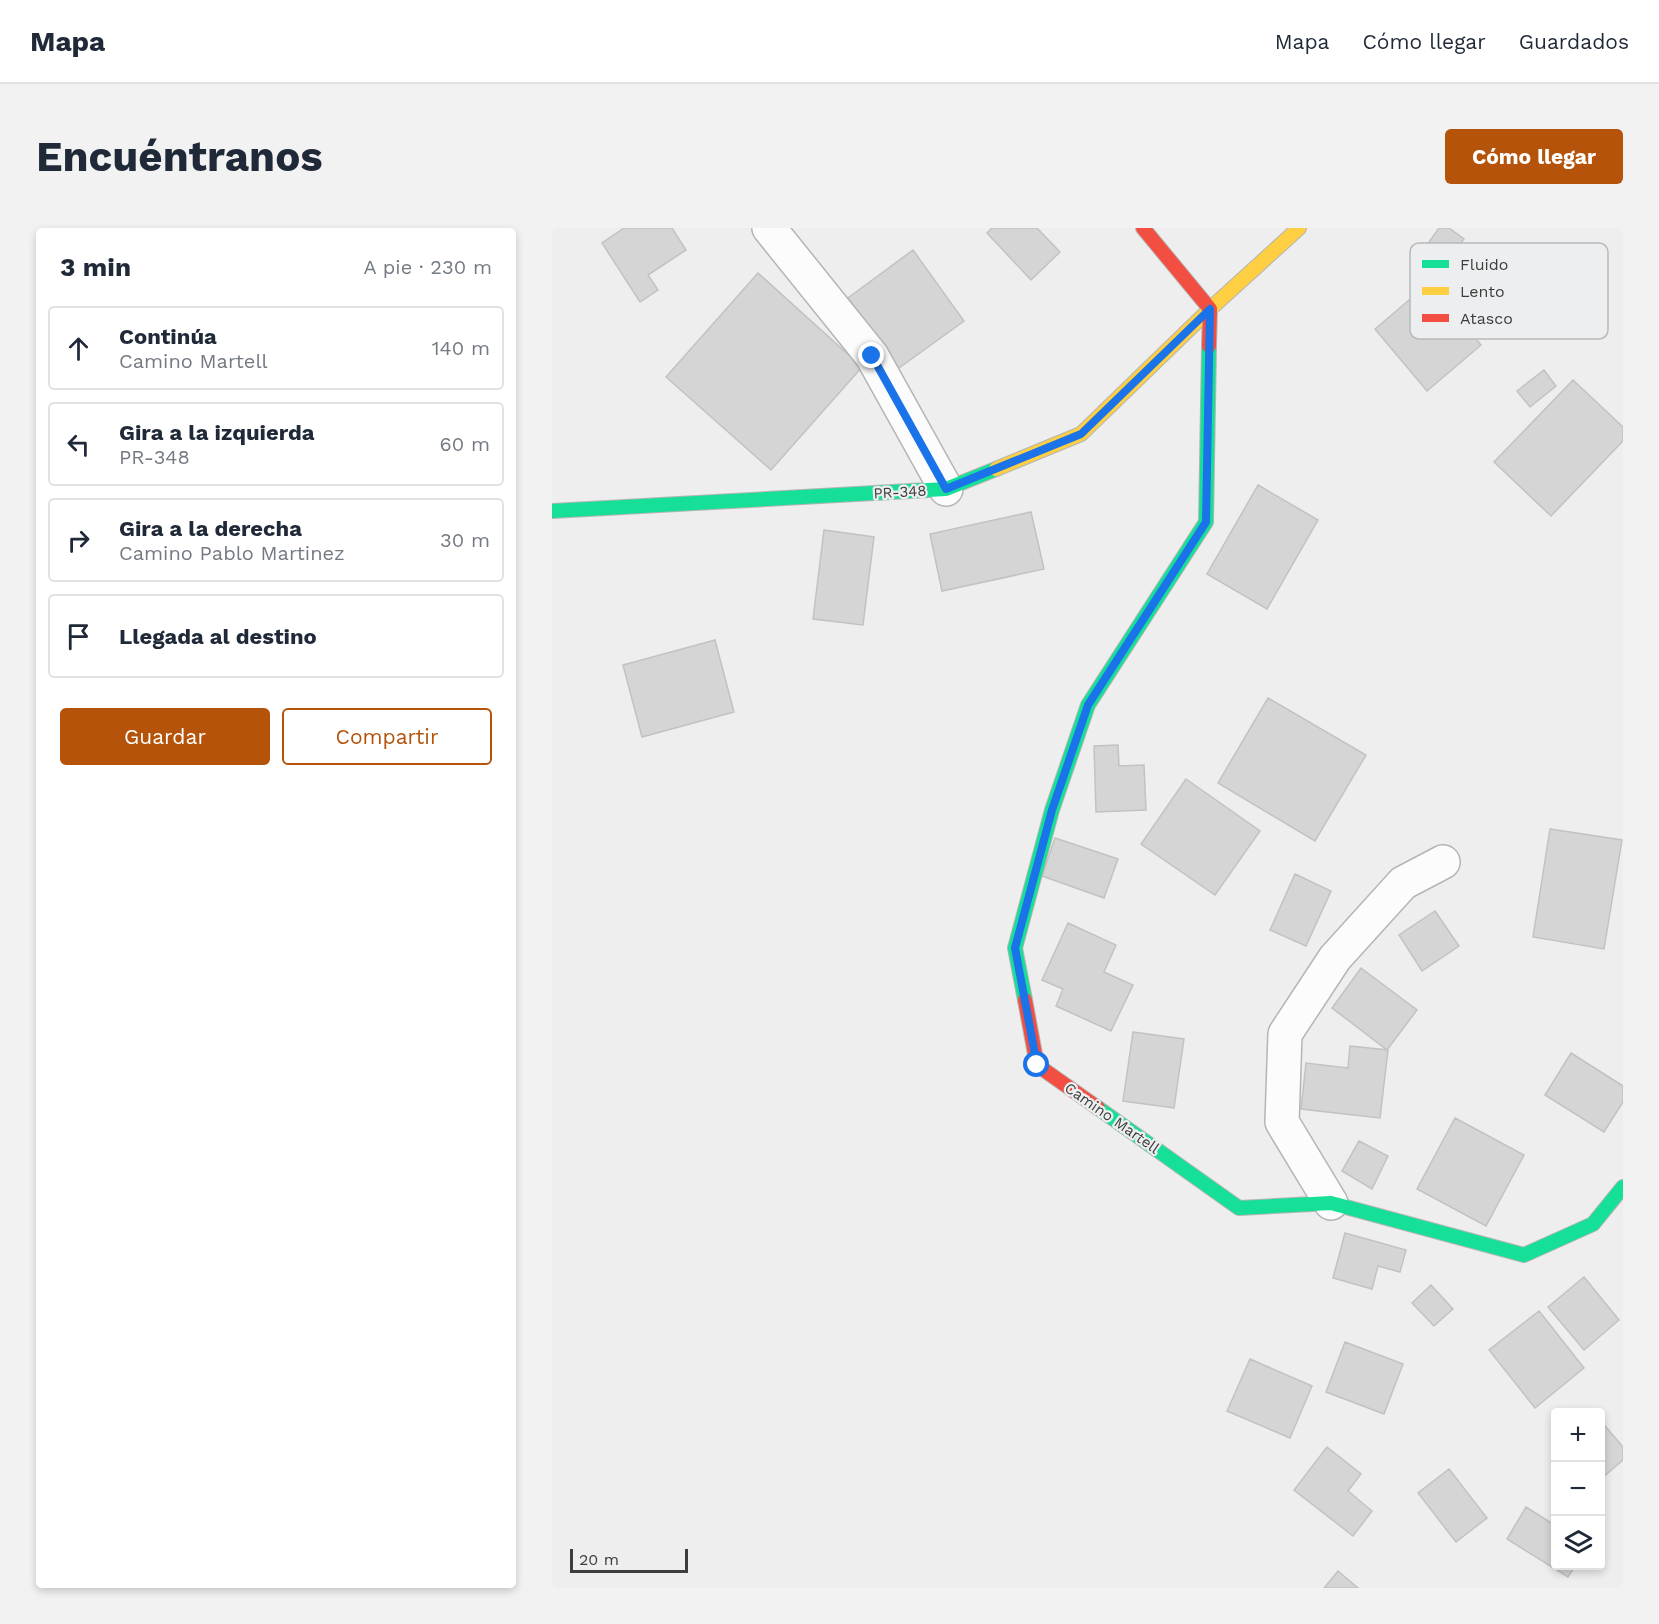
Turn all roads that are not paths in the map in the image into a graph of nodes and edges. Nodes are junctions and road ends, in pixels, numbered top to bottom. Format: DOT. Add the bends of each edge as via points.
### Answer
graph roads {
  1 [pos="769,228"];
  2 [pos="1143,228"];
  3 [pos="1299,228"];
  4 [pos="1210,309"];
  5 [pos="946,489"];
  6 [pos="552,511"];
  7 [pos="1443,862"];
  8 [pos="1623,1187"];
  9 [pos="1331,1203"];
  1 -- 5 [label="street" via="872,356"];
  2 -- 4 [label="street"];
  3 -- 4 [label="street, PR-348 / PR-348"];
  4 -- 5 [label="street, PR-348 / PR-348" via="1081,434"];
  4 -- 9 [label="street, Camino Martell" via="1206,522 1088,705 1052,810 1015,948 1037,1065 1239,1208"];
  5 -- 6 [label="street, PR-348 / PR-348"];
  7 -- 9 [label="street" via="1403,882 1335,958 1285,1034 1282,1122"];
  8 -- 9 [label="street, Camino Martell" via="1593,1224 1524,1255"];
}
